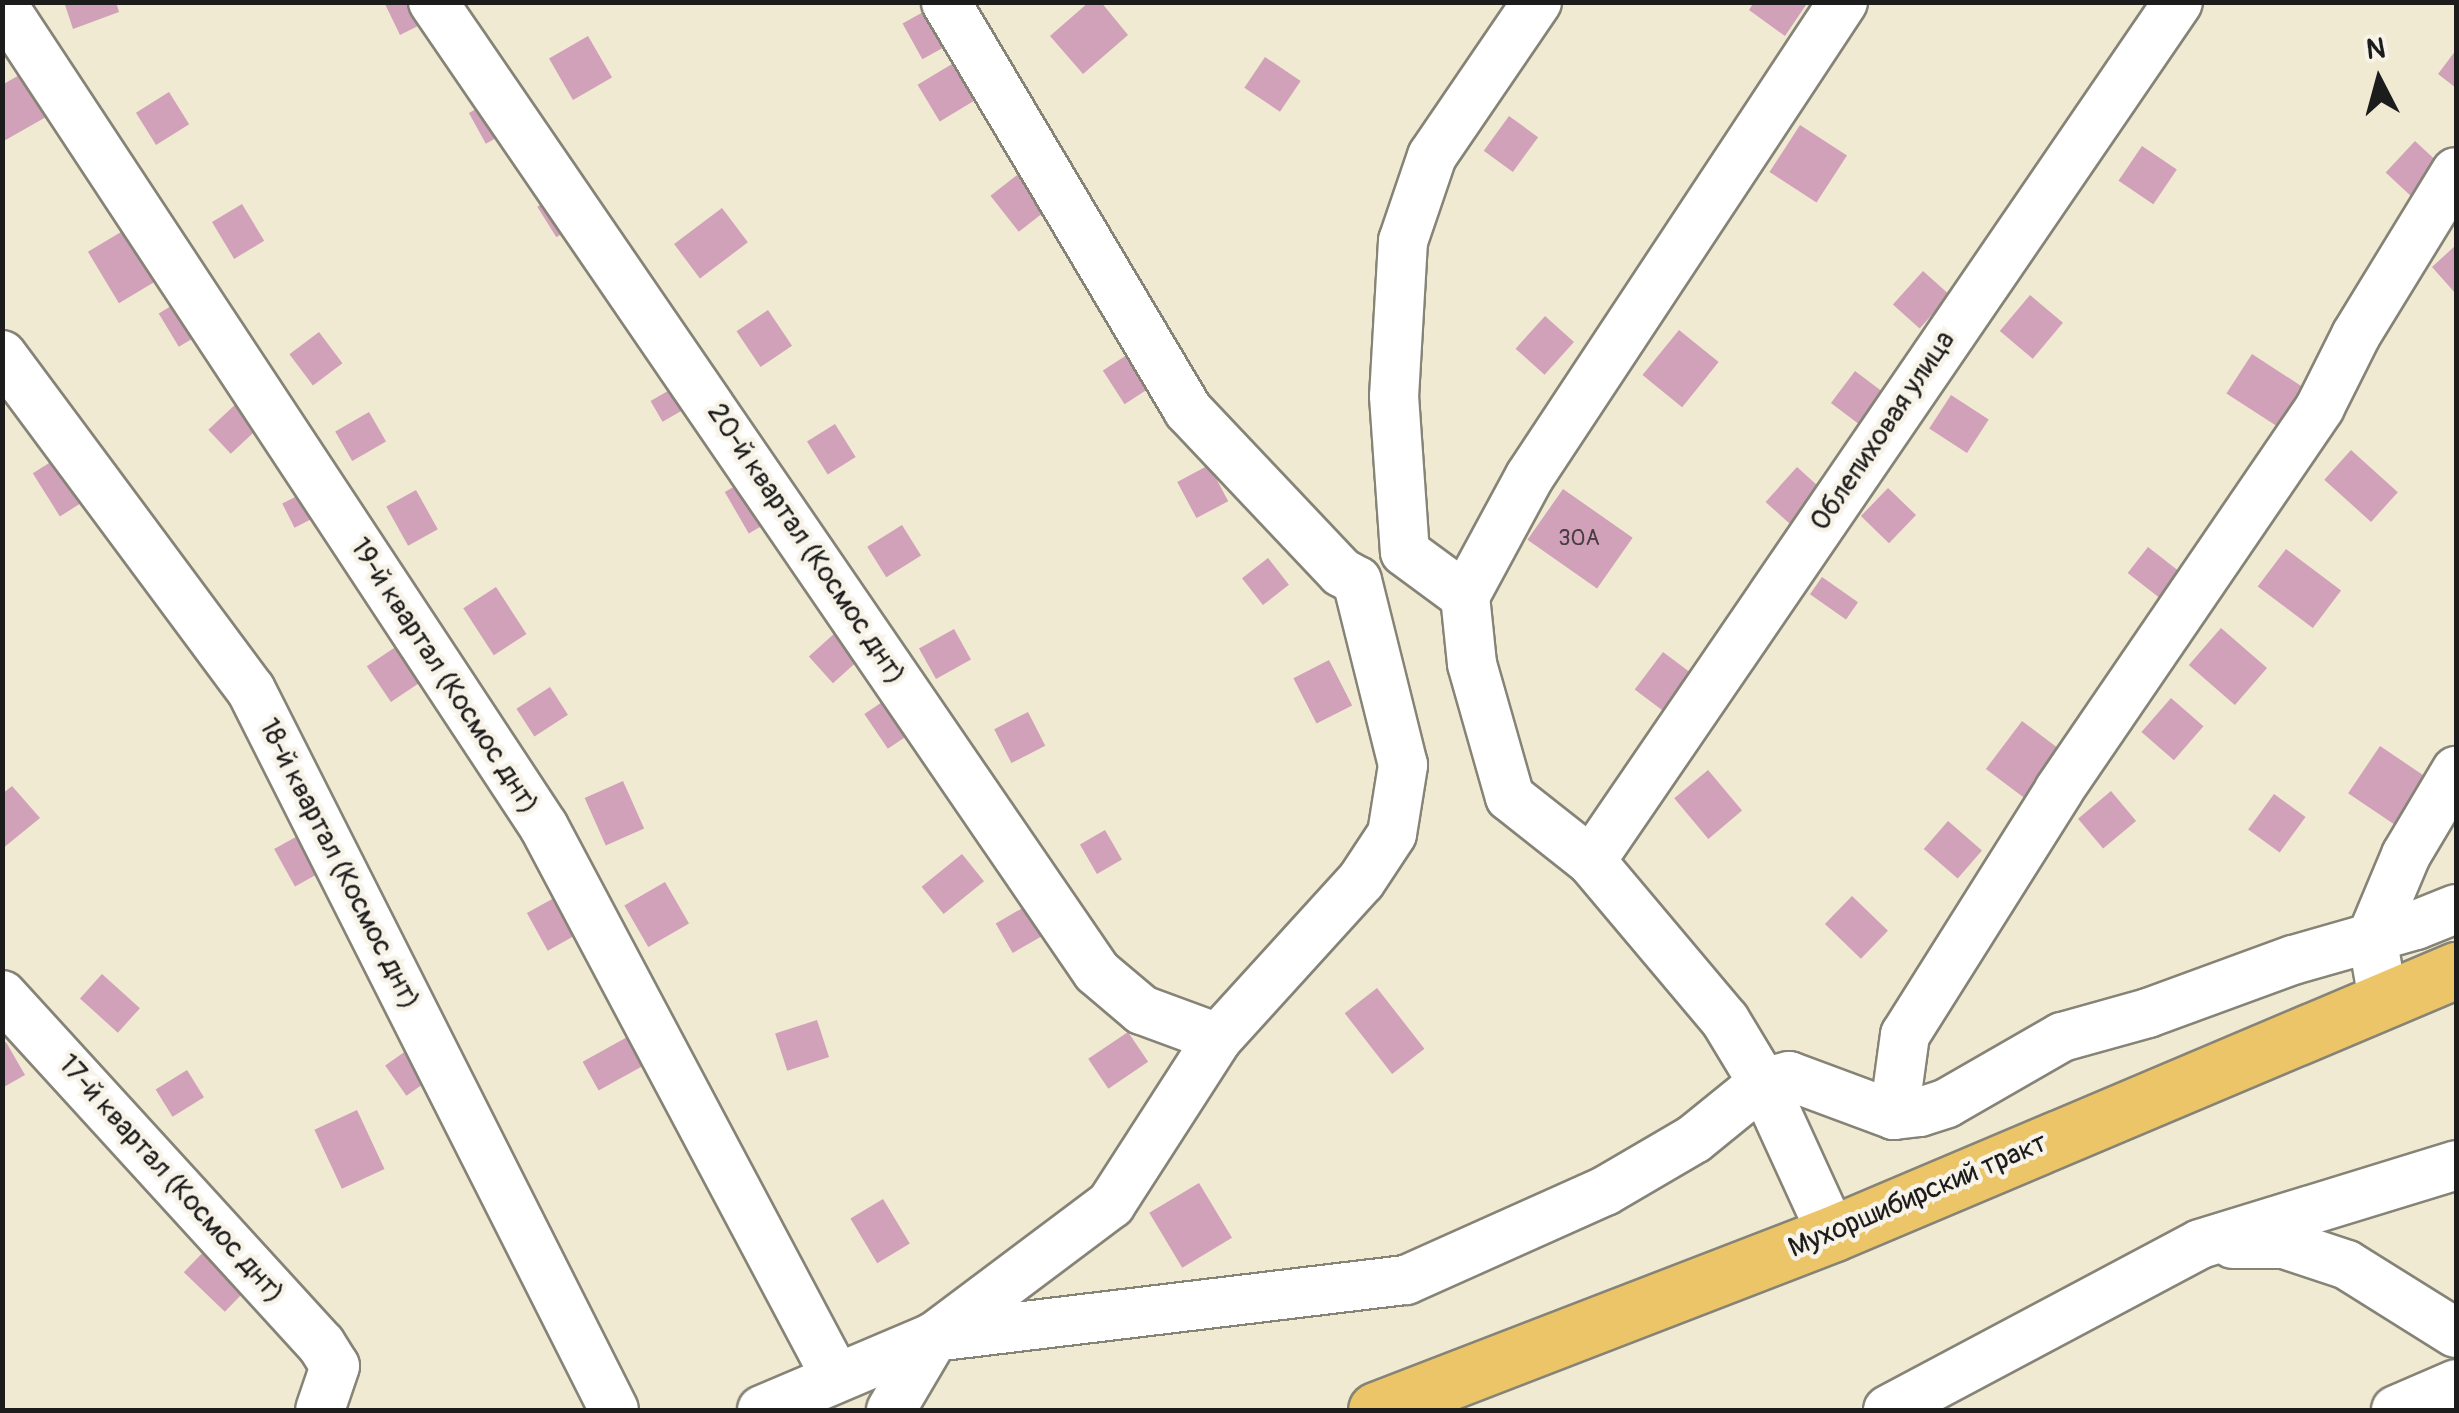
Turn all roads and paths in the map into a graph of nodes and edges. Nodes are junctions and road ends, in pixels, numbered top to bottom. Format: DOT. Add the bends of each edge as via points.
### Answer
graph roads {
  1 [pos="433,2"];
  2 [pos="946,2"];
  3 [pos="1537,2"];
  4 [pos="1843,2"];
  5 [pos="2178,2"];
  6 [pos="2,4"];
  7 [pos="2456,172"];
  8 [pos="2,354"];
  9 [pos="1404,552"];
  10 [pos="1357,581"];
  11 [pos="1465,596"];
  12 [pos="2456,771"];
  13 [pos="1591,861"];
  14 [pos="2456,909"];
  15 [pos="2372,936"];
  16 [pos="2456,970"];
  17 [pos="2,995"];
  18 [pos="2383,1000"];
  19 [pos="1218,1038"];
  20 [pos="1764,1082"];
  21 [pos="1894,1115"];
  22 [pos="2456,1165"];
  23 [pos="1832,1234"];
  24 [pos="2200,1244"];
  25 [pos="2456,1333"];
  26 [pos="934,1337"];
  27 [pos="836,1377"];
  28 [pos="2456,1384"];
  29 [pos="320,1410"];
  30 [pos="614,1410"];
  31 [pos="762,1410"];
  32 [pos="891,1410"];
  33 [pos="1376,1410"];
  34 [pos="1888,1410"];
  35 [pos="2396,1410"];
  1 -- 19 [label="street, 20-й квартал (Космос днт)" via="1097,972 1142,1010"];
  2 -- 10 [label="street" via="1188,410"];
  3 -- 9 [label="street" via="1432,156 1403,241 1394,396"];
  4 -- 11 [label="street" via="1530,476"];
  5 -- 13 [label="street, Облепиховая улица"];
  6 -- 27 [label="street, 19-й квартал (Космос днт)" via="544,827"];
  7 -- 21 [label="street" via="2320,407 2059,790 1905,1036"];
  8 -- 30 [label="street, 18-й квартал (Космос днт)" via="251,690"];
  9 -- 10 [label="street"];
  9 -- 11 [label="street"];
  10 -- 19 [label="street" via="1403,765 1392,834 1361,881"];
  11 -- 13 [label="street" via="1472,664 1510,797"];
  12 -- 15 [label="street" via="2406,855"];
  13 -- 20 [label="street" via="1724,1020"];
  14 -- 15 [label="street"];
  15 -- 18 [label="street"];
  15 -- 21 [label="street" via="2062,1037 1947,1103"];
  16 -- 18 [label="main road, Мухоршибирский тракт"];
  17 -- 29 [label="street, 17-й квартал (Космос днт)" via="321,1344 335,1366"];
  18 -- 23 [label="main road, Мухоршибирский тракт"];
  19 -- 26 [label="street" via="1111,1204"];
  20 -- 21 [label="street" via="1789,1076"];
  20 -- 23 [label="street"];
  20 -- 26 [label="street" via="1694,1139 1605,1191 1406,1280"];
  22 -- 24 [label="street"];
  23 -- 33 [label="main road, Мухоршибирский тракт"];
  24 -- 25 [label="street" via="2284,1244 2347,1265"];
  24 -- 34 [label="street"];
  26 -- 27 [label="street"];
  26 -- 32 [label="street"];
  27 -- 31 [label="street"];
  28 -- 35 [label="street"];
}
